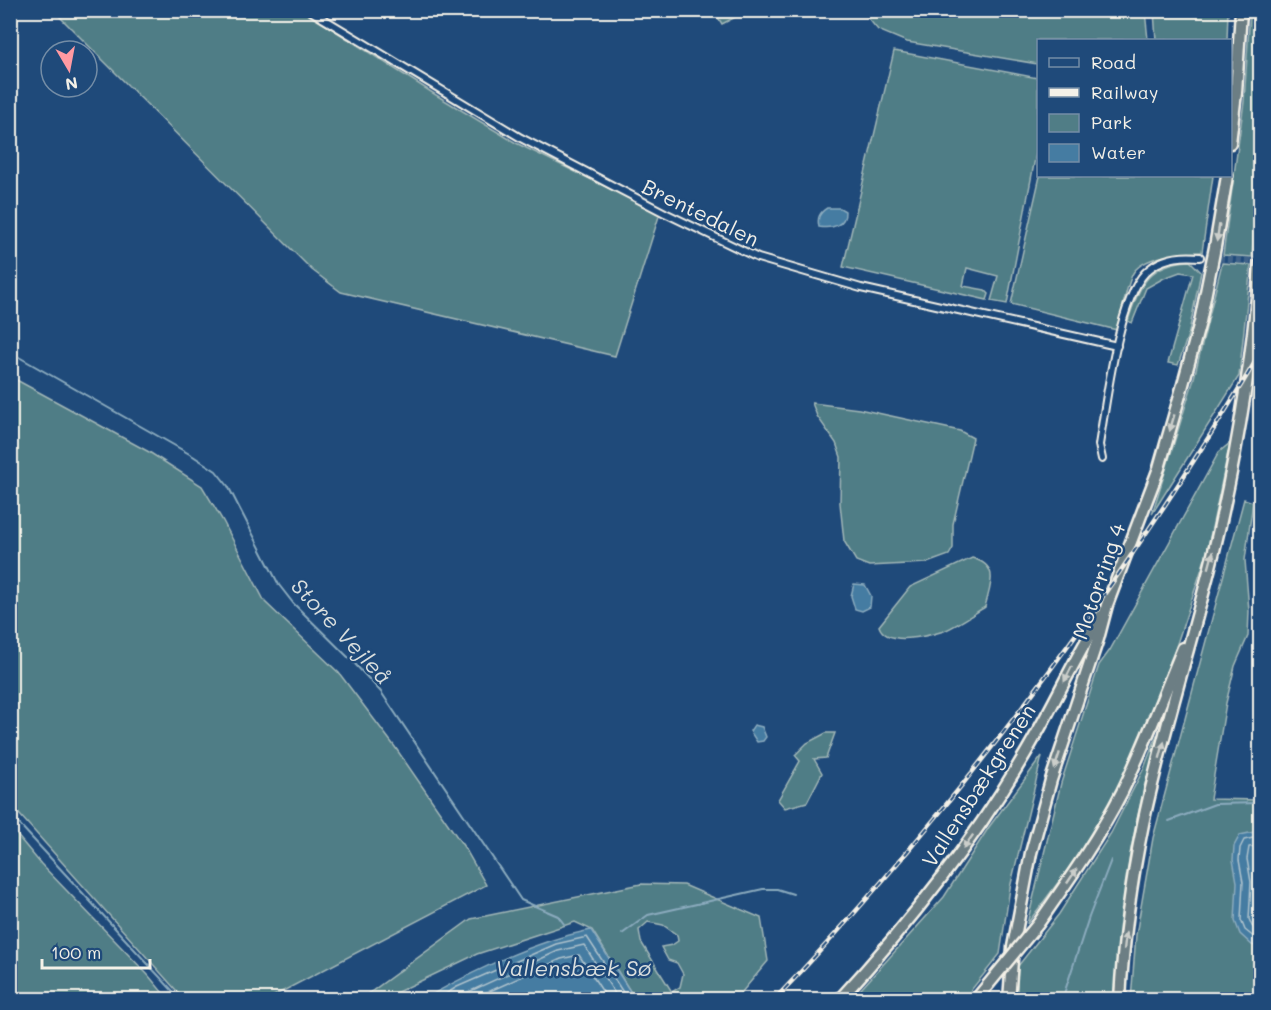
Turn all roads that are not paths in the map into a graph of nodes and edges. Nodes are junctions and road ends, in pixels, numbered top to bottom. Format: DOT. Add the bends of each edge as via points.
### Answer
graph roads {
  1 [pos="309,10"];
  2 [pos="1241,10"];
  3 [pos="1232,126"];
  4 [pos="1227,177"];
  5 [pos="1200,257"];
  6 [pos="1260,264"];
  7 [pos="1117,346"];
  8 [pos="1102,459"];
  9 [pos="1107,605"];
  10 [pos="1196,617"];
  11 [pos="977,998"];
  12 [pos="839,999"];
  13 [pos="1009,999"];
  14 [pos="1120,999"];
  1 -- 7 [label="street, Brentedalen" via="520,138 758,258 861,288"];
  2 -- 3 [label="highway"];
  4 -- 9 [label="highway, Motorring 4, one-way" via="1200,322 1182,388 1159,468"];
  5 -- 7 [label="street" via="1172,257 1147,271 1130,298"];
  10 -- 6 [label="highway, one-way" via="1232,470 1254,333"];
  7 -- 8 [label="street" via="1099,445"];
  9 -- 12 [label="highway, Vallensbækgrenen, one-way" via="987,815 921,904"];
  9 -- 13 [label="highway, Motorring 4, one-way" via="1031,853 1013,947"];
  11 -- 10 [label="highway, one-way, bridge" via="1038,924 1121,793"];
  14 -- 10 [label="highway, one-way" via="1126,927 1143,826"];
}
